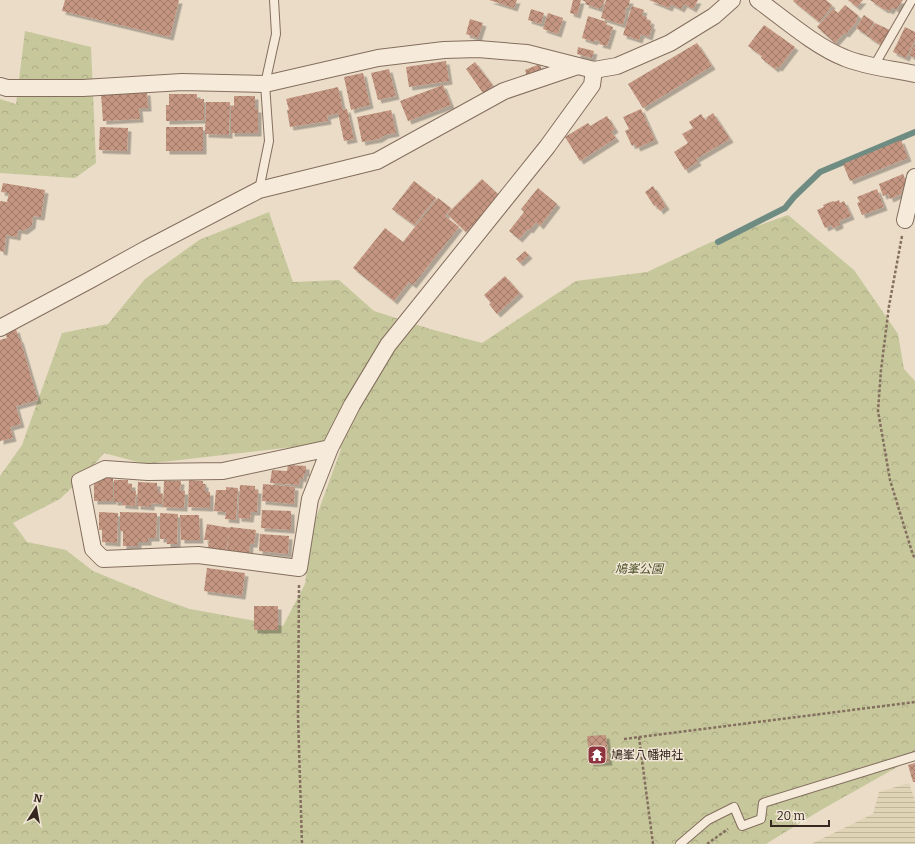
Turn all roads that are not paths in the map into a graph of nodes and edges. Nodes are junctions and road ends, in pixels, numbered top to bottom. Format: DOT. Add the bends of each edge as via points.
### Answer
graph roads {
  1 [pos="274,0"];
  2 [pos="732,0"];
  3 [pos="758,0"];
  4 [pos="912,0"];
  5 [pos="578,66"];
  6 [pos="874,66"];
  7 [pos="594,70"];
  8 [pos="915,74"];
  9 [pos="265,84"];
  10 [pos="0,86"];
  11 [pos="915,177"];
  12 [pos="259,190"];
  13 [pos="904,220"];
  14 [pos="0,328"];
  15 [pos="330,448"];
  16 [pos="915,756"];
  17 [pos="680,844"];
  1 -- 9 [label="lane" via="276,34"];
  2 -- 7 [label="street" via="714,16 670,43 617,66"];
  3 -- 6 [label="street" via="830,52"];
  4 -- 6 [label="lane"];
  5 -- 7 [label="street"];
  5 -- 9 [label="street" via="527,53 478,49 444,50 378,58"];
  5 -- 12 [label="street" via="504,91 377,161"];
  6 -- 8 [label="street"];
  7 -- 15 [label="street" via="592,84 546,147 388,345"];
  9 -- 10 [label="street" via="182,82 83,88"];
  9 -- 12 [label="lane" via="269,141"];
  11 -- 13 [label="street"];
  12 -- 14 [label="street"];
  15 -- 15 [label="street" via="223,471 148,472 105,468 80,481 93,550 103,559 198,555 299,568 310,499"];
  16 -- 17 [label="lane" via="762,803 761,819 742,826 734,807 708,820"];
}
